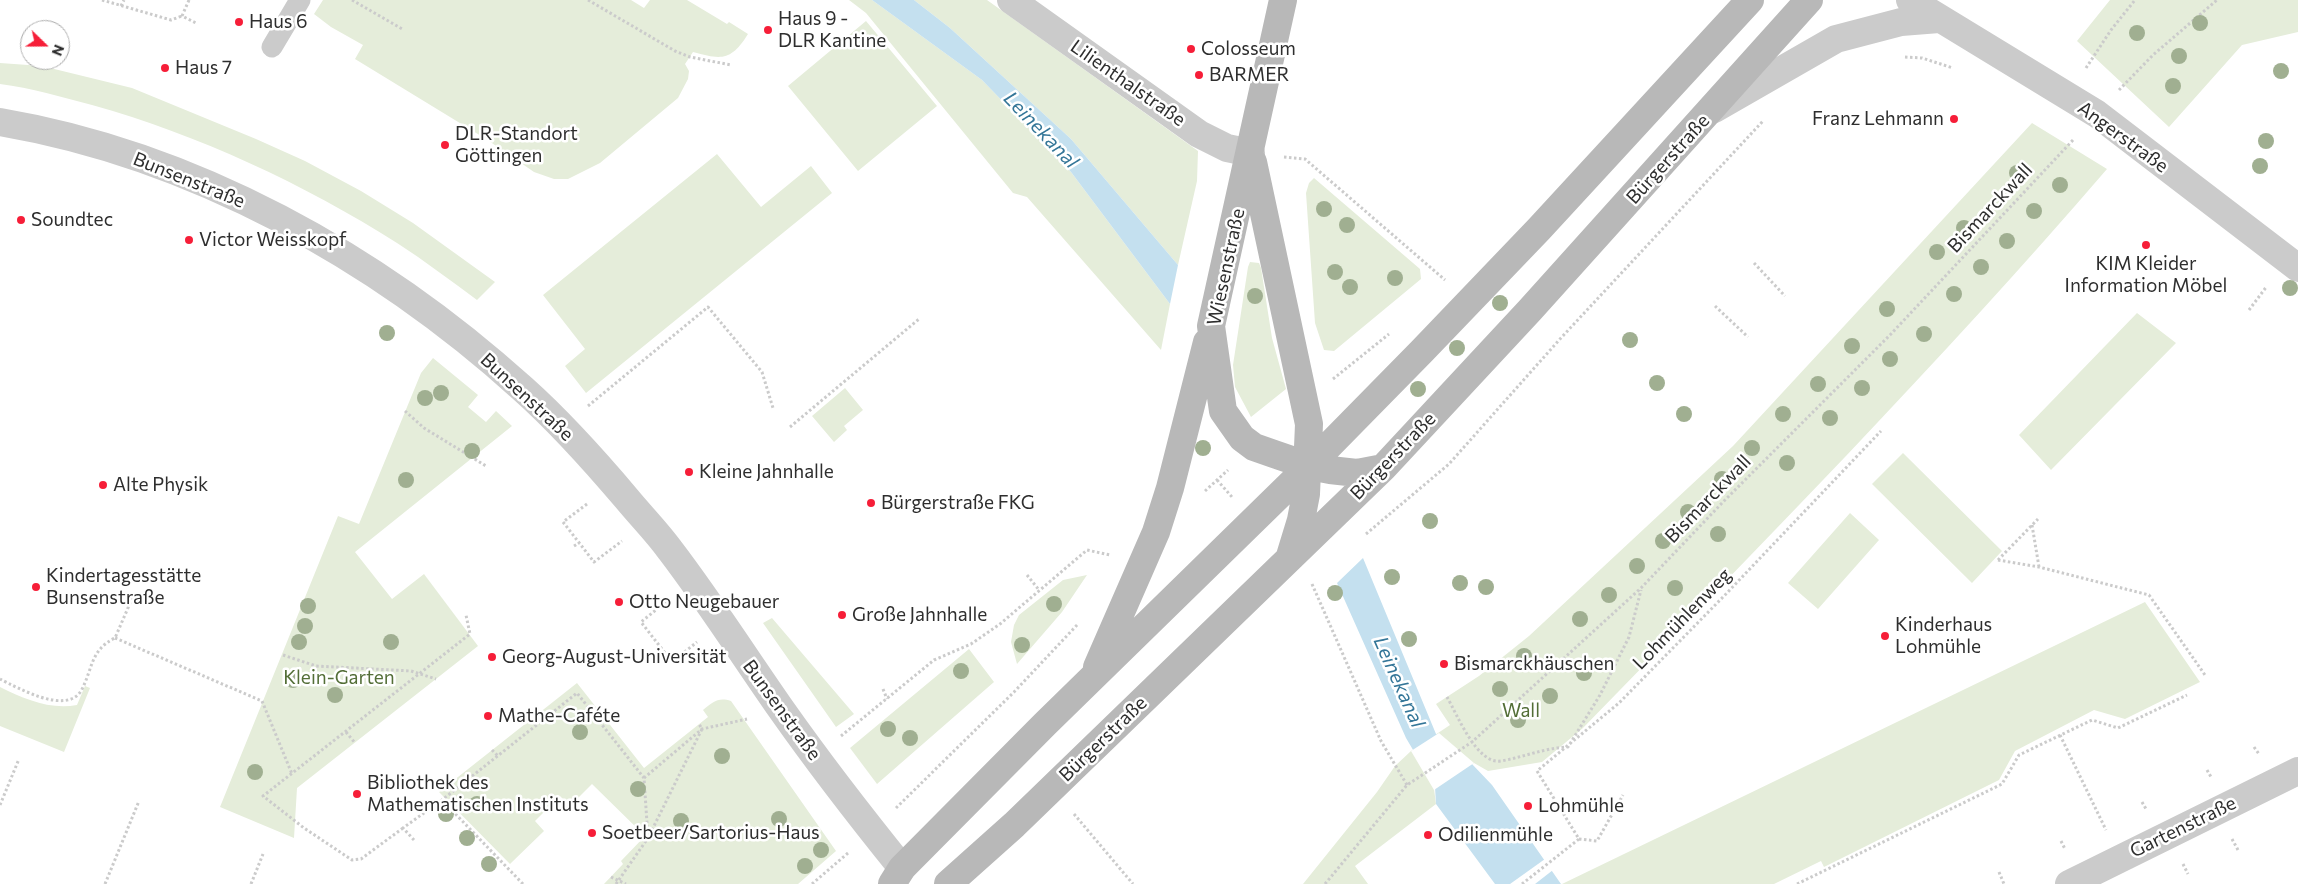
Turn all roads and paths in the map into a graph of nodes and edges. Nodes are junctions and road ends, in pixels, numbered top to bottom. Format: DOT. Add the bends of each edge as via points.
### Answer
graph roads {
  1 [pos="102,0"];
  2 [pos="124,0"];
  3 [pos="189,0"];
  4 [pos="300,0"];
  5 [pos="352,0"];
  6 [pos="588,0"];
  7 [pos="1010,0"];
  8 [pos="1750,0"];
  9 [pos="1810,0"];
  10 [pos="1910,0"];
  11 [pos="2135,0"];
  12 [pos="2217,0"];
  13 [pos="1282,2"];
  14 [pos="121,6"];
  15 [pos="1934,10"];
  16 [pos="182,16"];
  17 [pos="196,23"];
  18 [pos="404,30"];
  19 [pos="272,47"];
  20 [pos="1903,57"];
  21 [pos="2092,60"];
  22 [pos="731,65"];
  23 [pos="1958,70"];
  24 [pos="1710,111"];
  25 [pos="2097,114"];
  26 [pos="0,122"];
  27 [pos="1251,153"];
  28 [pos="1754,263"];
  29 [pos="2298,268"];
  30 [pos="1449,284"];
  31 [pos="1785,296"];
  32 [pos="1714,306"];
  33 [pos="920,319"];
  34 [pos="1212,326"];
  35 [pos="1748,337"];
  36 [pos="773,408"];
  37 [pos="405,411"];
  38 [pos="562,427"];
  39 [pos="790,427"];
  40 [pos="1881,430"];
  41 [pos="486,466"];
  42 [pos="1309,466"];
  43 [pos="1383,468"];
  44 [pos="584,506"];
  45 [pos="2038,519"];
  46 [pos="2032,525"];
  47 [pos="579,543"];
  48 [pos="574,546"];
  49 [pos="615,546"];
  50 [pos="1114,556"];
  51 [pos="1290,557"];
  52 [pos="2039,566"];
  53 [pos="1028,576"];
  54 [pos="1310,580"];
  55 [pos="1641,588"];
  56 [pos="1039,590"];
  57 [pos="134,594"];
  58 [pos="662,606"];
  59 [pos="466,615"];
  60 [pos="115,638"];
  61 [pos="656,641"];
  62 [pos="651,644"];
  63 [pos="693,645"];
  64 [pos="283,655"];
  65 [pos="419,674"];
  66 [pos="2205,675"];
  67 [pos="0,678"];
  68 [pos="436,678"];
  69 [pos="1092,678"];
  70 [pos="883,689"];
  71 [pos="2188,694"];
  72 [pos="1447,697"];
  73 [pos="887,699"];
  74 [pos="783,711"];
  75 [pos="699,724"];
  76 [pos="702,729"];
  77 [pos="346,732"];
  78 [pos="2060,735"];
  79 [pos="1472,742"];
  80 [pos="355,743"];
  81 [pos="1568,747"];
  82 [pos="492,750"];
  83 [pos="498,756"];
  84 [pos="815,756"];
  85 [pos="19,759"];
  86 [pos="2298,771"];
  87 [pos="292,774"];
  88 [pos="644,778"];
  89 [pos="1407,785"];
  90 [pos="1622,795"];
  91 [pos="442,800"];
  92 [pos="139,801"];
  93 [pos="0,805"];
  94 [pos="1074,814"];
  95 [pos="403,828"];
  96 [pos="648,838"];
  97 [pos="1579,839"];
  98 [pos="414,840"];
  99 [pos="263,854"];
  100 [pos="2119,858"];
  101 [pos="1999,872"];
  102 [pos="897,876"];
  103 [pos="611,877"];
  104 [pos="619,881"];
  105 [pos="105,884"];
  106 [pos="251,884"];
  107 [pos="524,884"];
  108 [pos="616,884"];
  109 [pos="626,884"];
  110 [pos="948,884"];
  111 [pos="1133,884"];
  112 [pos="1324,884"];
  113 [pos="1522,884"];
  114 [pos="1797,884"];
  115 [pos="2004,884"];
  116 [pos="2068,884"];
  1 -- 14 [label="path"];
  2 -- 14 [label="path"];
  3 -- 16 [label="path"];
  4 -- 19 [label="lane"];
  5 -- 18 [label="path"];
  6 -- 22 [label="path" via="676,51"];
  7 -- 27 [label="street, Lilienthalstraße" via="1199,134 1227,148"];
  8 -- 42 [label="main road" via="1539,229"];
  9 -- 24 [label="main road, Bürgerstraße"];
  10 -- 15 [label="street, Angerstraße"];
  11 -- 21 [label="path"];
  12 -- 25 [label="path, Bismarckwall" via="2152,55"];
  13 -- 27 [label="main road, Wiesenstraße"];
  14 -- 16 [label="path" via="171,20"];
  15 -- 24 [label="street" via="1836,39"];
  15 -- 25 [label="street, Angerstraße"];
  16 -- 17 [label="path"];
  20 -- 23 [label="path" via="1922,58"];
  24 -- 43 [label="main road, Bürgerstraße"];
  25 -- 29 [label="street, Angerstraße"];
  25 -- 55 [label="path, Bismarckwall" via="1890,335"];
  26 -- 38 [label="street, Bunsenstraße" via="82,140 159,165 242,200 309,234 428,311 523,389"];
  27 -- 30 [label="path" via="1305,159"];
  27 -- 34 [label="main road, Wiesenstraße"];
  27 -- 42 [label="main road" via="1296,371 1306,403"];
  28 -- 31 [label="path"];
  32 -- 35 [label="path"];
  33 -- 39 [label="path"];
  34 -- 42 [label="main road, Wiesenstraße" via="1223,411 1231,424 1254,447"];
  34 -- 69 [label="main road" via="1156,532"];
  36 -- 38 [label="path" via="762,372 708,307"];
  37 -- 41 [label="path" via="424,428"];
  38 -- 74 [label="street, Bunsenstraße" via="669,548"];
  40 -- 81 [label="path, Lohmühlenweg" via="1626,696"];
  42 -- 43 [label="main road, Wiesenstraße" via="1357,473"];
  42 -- 51 [label="main road" via="1301,520"];
  42 -- 69 [label="main road"];
  43 -- 51 [label="main road, Bürgerstraße"];
  44 -- 47 [label="path" via="563,522"];
  45 -- 46 [label="path"];
  46 -- 52 [label="path"];
  46 -- 52 [label="path" via="1998,560"];
  47 -- 48 [label="path"];
  47 -- 49 [label="path" via="594,562"];
  50 -- 56 [label="path" via="1086,550"];
  51 -- 110 [label="main road, Bürgerstraße" via="1021,818"];
  52 -- 66 [label="path" via="2149,595"];
  53 -- 56 [label="path"];
  54 -- 89 [label="path" via="1381,741"];
  55 -- 79 [label="path, Bismarckwall"];
  55 -- 81 [label="path" via="1629,636 1600,695"];
  56 -- 73 [label="path" via="1000,624 971,644 934,660"];
  57 -- 60 [label="path"];
  58 -- 61 [label="path" via="641,622"];
  59 -- 65 [label="path" via="470,634"];
  60 -- 67 [label="path" via="104,644 94,658 81,691 74,699 44,698"];
  60 -- 87 [label="path" via="262,701"];
  61 -- 62 [label="path"];
  61 -- 63 [label="path" via="672,662"];
  64 -- 65 [label="path" via="316,666 370,667"];
  65 -- 68 [label="path"];
  65 -- 77 [label="path"];
  69 -- 102 [label="main road"];
  70 -- 73 [label="path"];
  71 -- 78 [label="path" via="2118,728 2092,720"];
  72 -- 79 [label="path"];
  73 -- 84 [label="path"];
  74 -- 76 [label="path"];
  74 -- 84 [label="street, Bunsenstraße"];
  75 -- 76 [label="path"];
  76 -- 88 [label="path"];
  76 -- 96 [label="path"];
  77 -- 80 [label="path"];
  77 -- 87 [label="path"];
  78 -- 100 [label="path"];
  78 -- 114 [label="path" via="2019,755 2002,784"];
  79 -- 81 [label="path" via="1482,755 1499,762 1549,748"];
  79 -- 89 [label="path, Bismarckwall"];
  81 -- 97 [label="path, Lohmühlenweg" via="1537,771"];
  82 -- 83 [label="path"];
  83 -- 88 [label="path" via="577,693"];
  83 -- 91 [label="path"];
  84 -- 102 [label="street, Bunsenstraße"];
  85 -- 93 [label="path"];
  86 -- 100 [label="street, Gartenstraße"];
  87 -- 95 [label="path" via="263,796 352,860 361,859"];
  88 -- 96 [label="path"];
  89 -- 112 [label="path, Bismarckwall"];
  90 -- 97 [label="path" via="1597,842"];
  91 -- 95 [label="path"];
  91 -- 107 [label="path"];
  92 -- 105 [label="path"];
  94 -- 111 [label="path"];
  95 -- 98 [label="path"];
  96 -- 104 [label="path"];
  97 -- 113 [label="path"];
  99 -- 106 [label="path"];
  100 -- 116 [label="street, Gartenstraße"];
  101 -- 115 [label="path"];
  103 -- 104 [label="path"];
  104 -- 108 [label="path"];
  104 -- 109 [label="path"];
}
